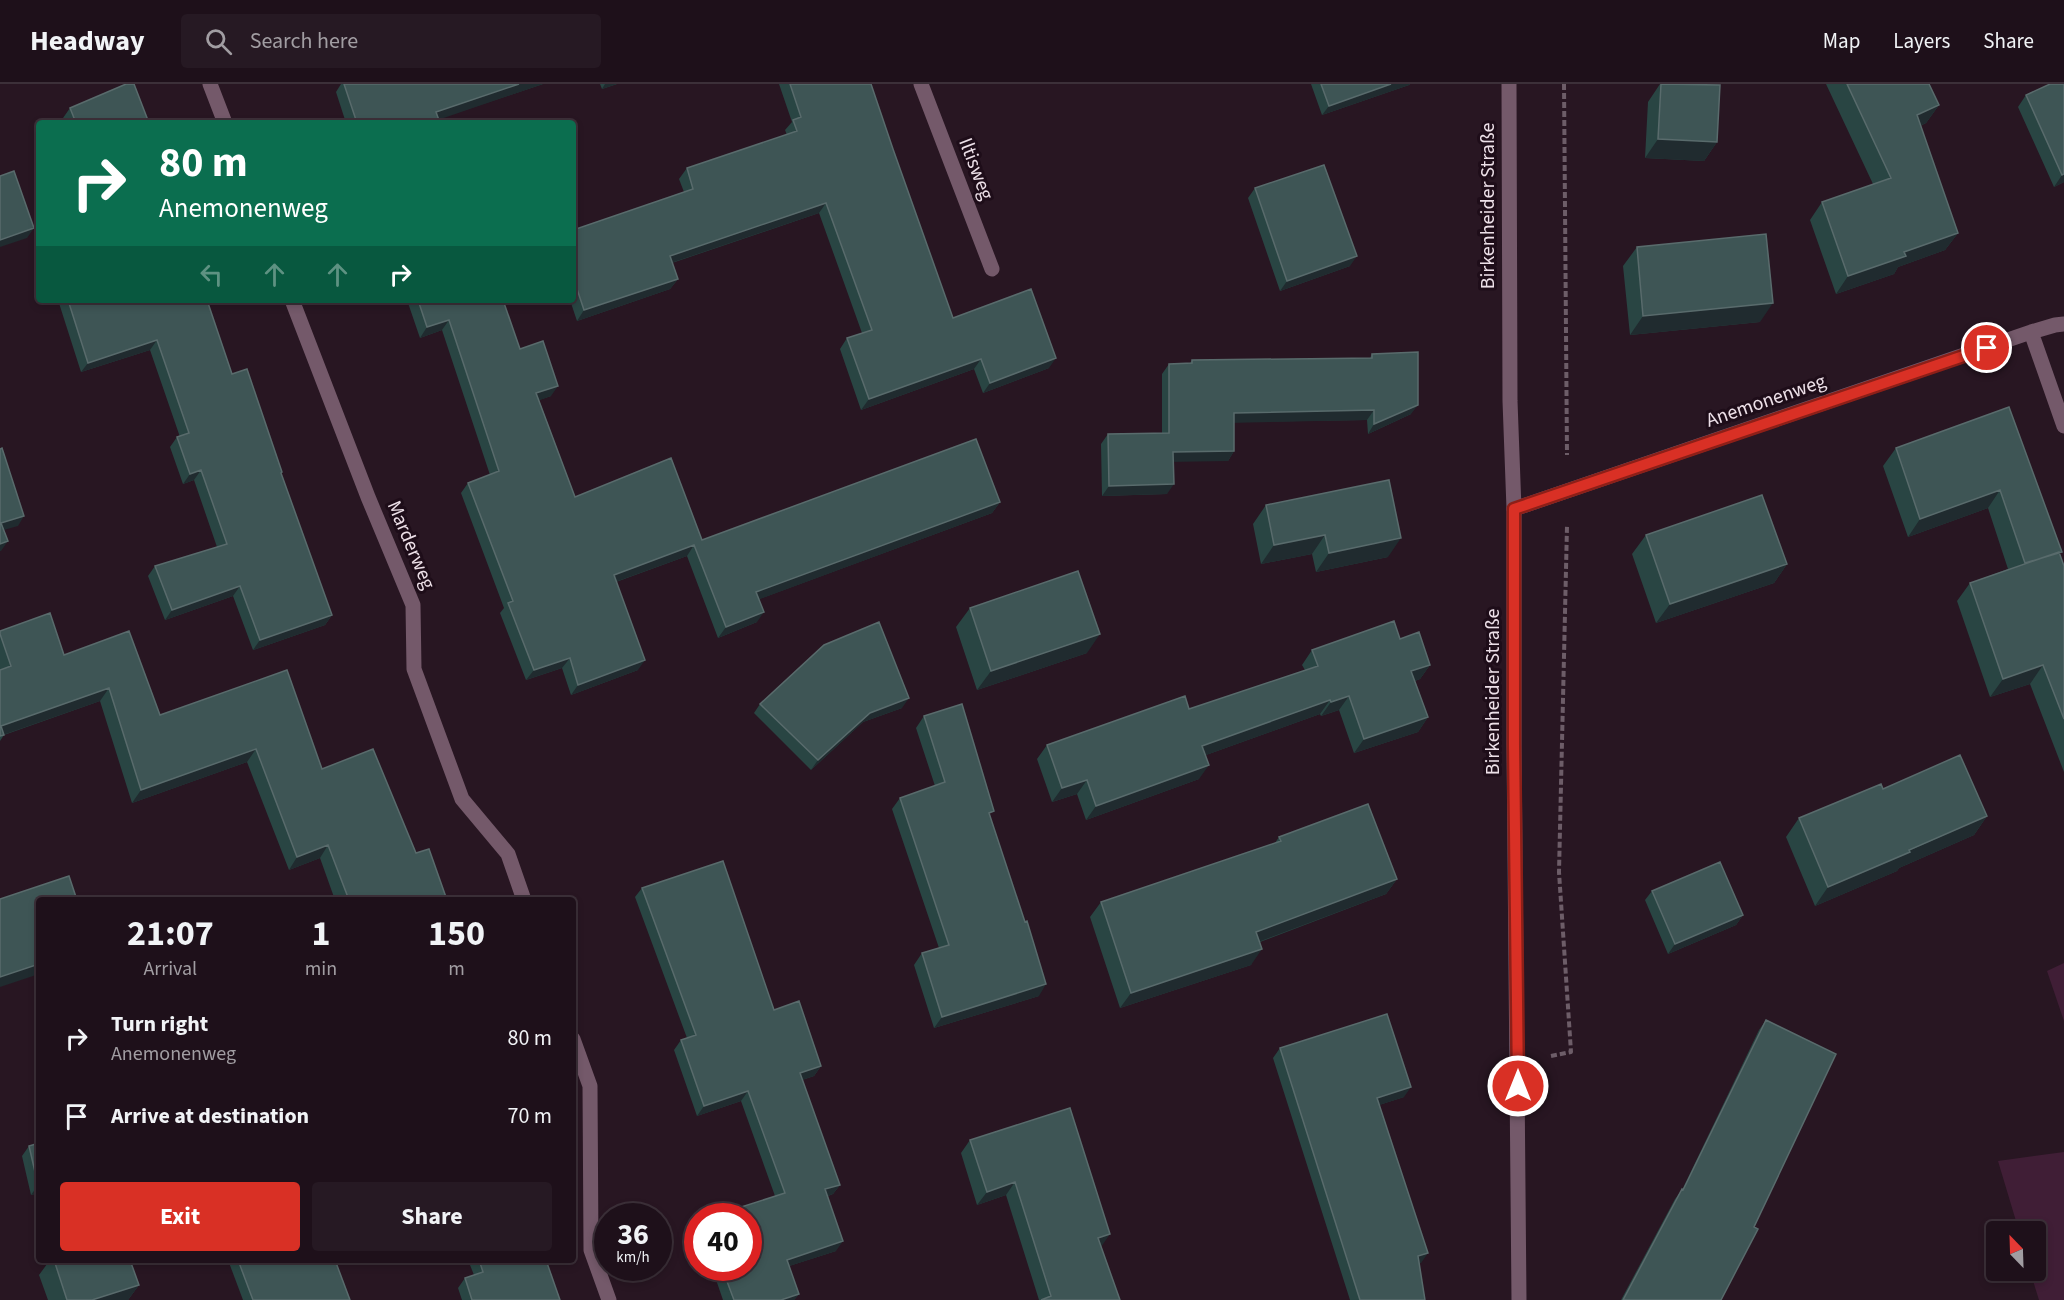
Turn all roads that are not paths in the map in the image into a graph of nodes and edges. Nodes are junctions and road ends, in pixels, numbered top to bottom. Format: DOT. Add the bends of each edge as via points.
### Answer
graph roads {
  1 [pos="210,84"];
  2 [pos="921,84"];
  3 [pos="1509,84"];
  4 [pos="224,120"];
  5 [pos="992,269"];
  6 [pos="293,303"];
  7 [pos="2064,324"];
  8 [pos="2031,332"];
  9 [pos="2064,426"];
  10 [pos="1514,509"];
  11 [pos="523,897"];
  12 [pos="576,1047"];
  13 [pos="609,1300"];
  14 [pos="1519,1300"];
  1 -- 4 [label="street"];
  2 -- 5 [label="street, Iltisweg"];
  3 -- 10 [label="street, Birkenheider Straße"];
  6 -- 11 [label="street, Marderweg" via="414,605 414,669 462,799 508,854"];
  7 -- 8 [label="street, Anemonenweg"];
  8 -- 9 [label="street"];
  8 -- 10 [label="street, Anemonenweg"];
  10 -- 14 [label="street, Birkenheider Straße"];
  12 -- 13 [label="street" via="590,1086 591,1250"];
}
